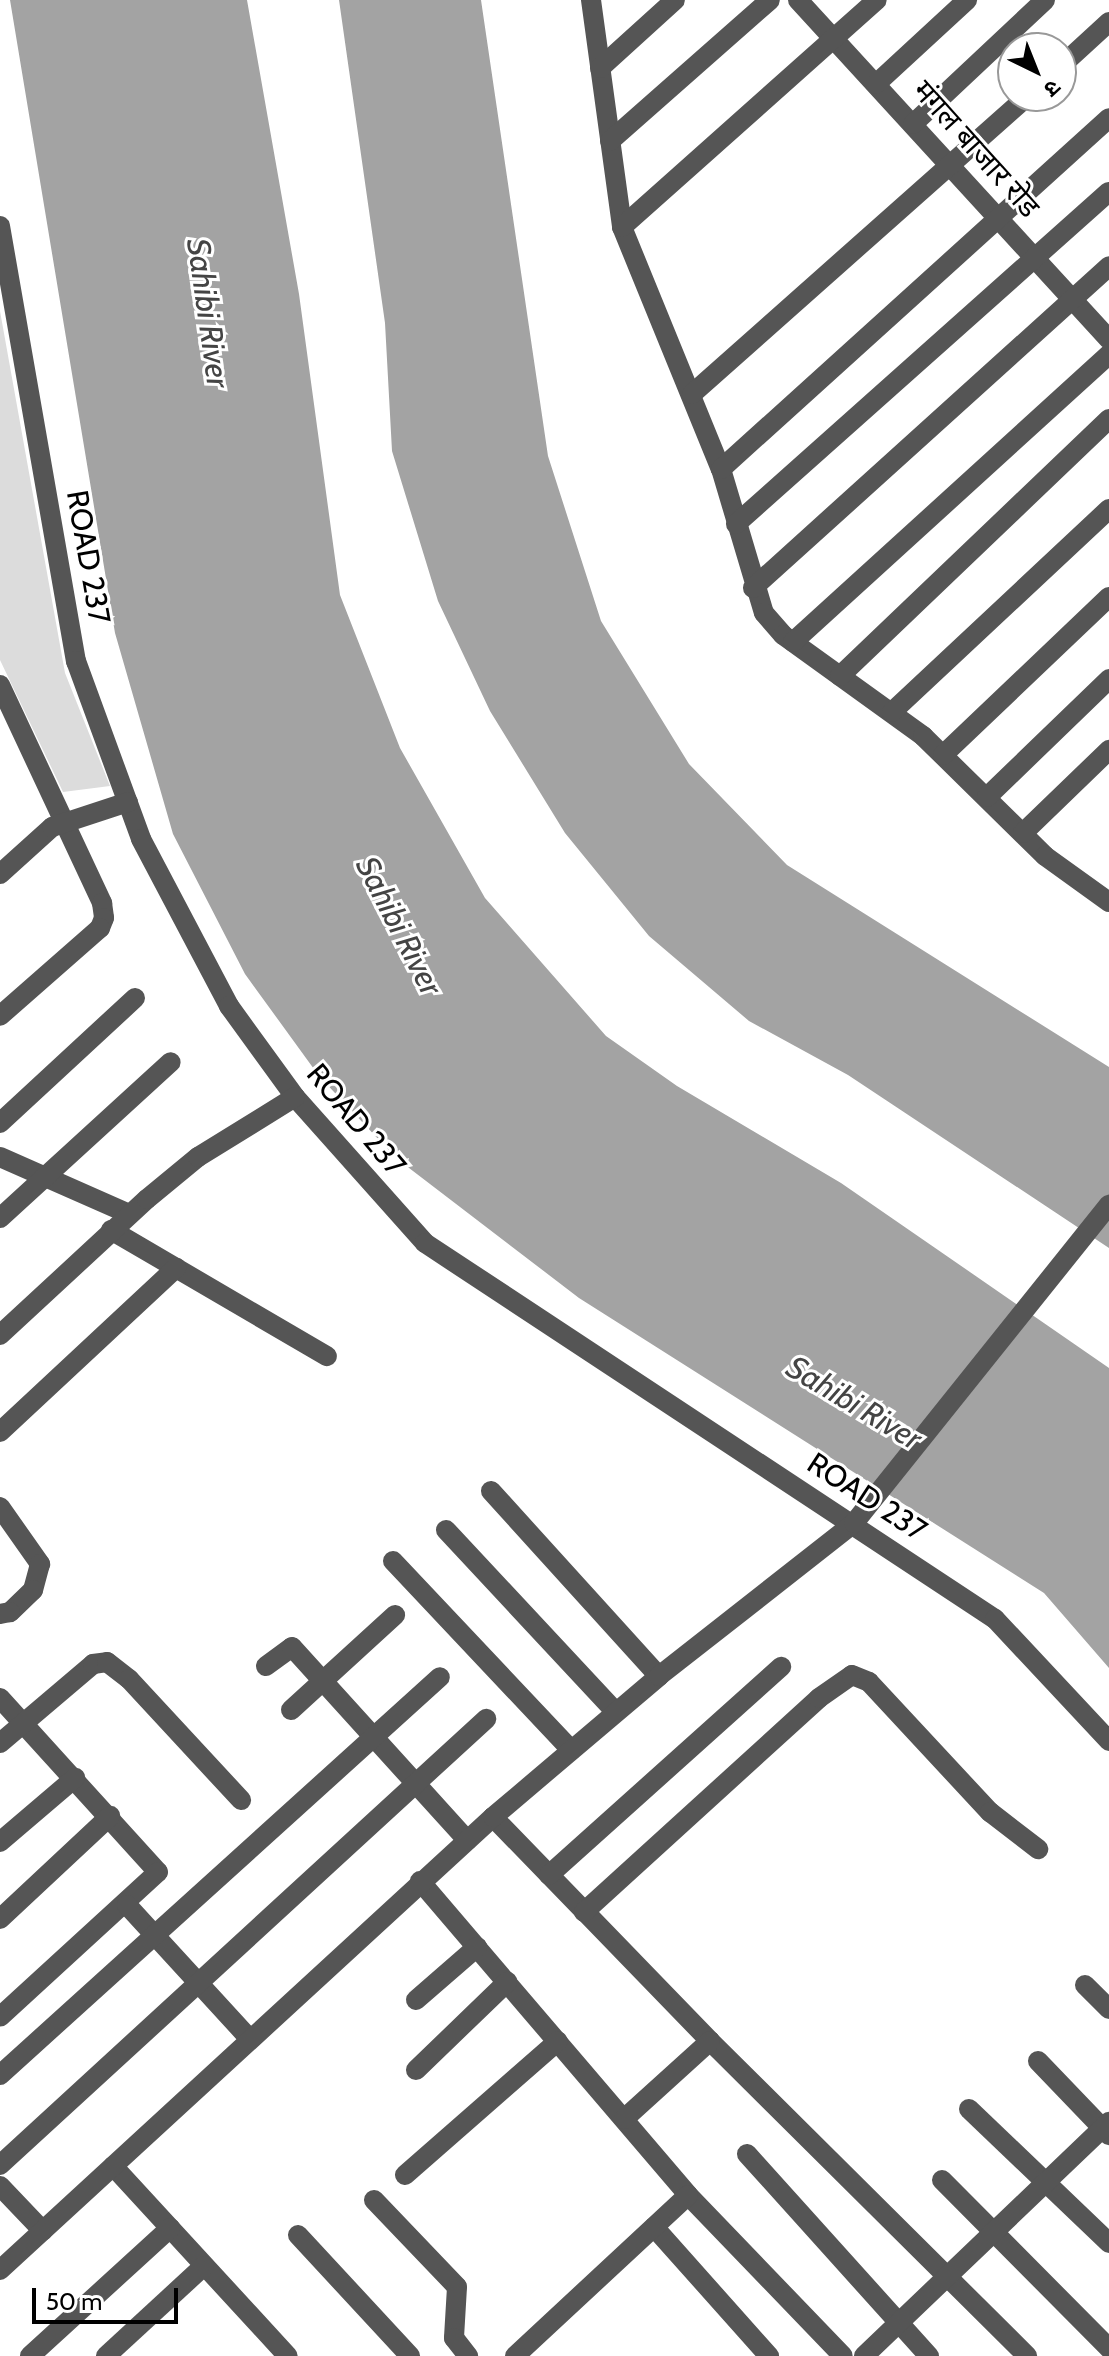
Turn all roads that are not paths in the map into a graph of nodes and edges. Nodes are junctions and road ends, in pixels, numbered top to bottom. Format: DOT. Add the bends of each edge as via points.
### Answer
graph roads {
  1 [pos="591,0"];
  2 [pos="675,0"];
  3 [pos="770,0"];
  4 [pos="877,0"];
  5 [pos="967,0"];
  6 [pos="1045,0"];
  7 [pos="800,1"];
  8 [pos="1109,22"];
  9 [pos="834,39"];
  10 [pos="1077,51"];
  11 [pos="600,68"];
  12 [pos="876,84"];
  13 [pos="1010,112"];
  14 [pos="1109,118"];
  15 [pos="913,124"];
  16 [pos="610,141"];
  17 [pos="950,167"];
  18 [pos="1109,192"];
  19 [pos="1001,220"];
  20 [pos="0,226"];
  21 [pos="622,227"];
  22 [pos="1036,259"];
  23 [pos="1109,266"];
  24 [pos="1073,300"];
  25 [pos="1109,339"];
  26 [pos="1109,354"];
  27 [pos="692,394"];
  28 [pos="1109,419"];
  29 [pos="721,469"];
  30 [pos="1109,509"];
  31 [pos="736,524"];
  32 [pos="753,588"];
  33 [pos="1109,597"];
  34 [pos="793,642"];
  35 [pos="840,676"];
  36 [pos="1109,679"];
  37 [pos="0,685"];
  38 [pos="892,712"];
  39 [pos="1109,750"];
  40 [pos="943,755"];
  41 [pos="987,797"];
  42 [pos="128,802"];
  43 [pos="62,822"];
  44 [pos="1023,833"];
  45 [pos="0,874"];
  46 [pos="1109,902"];
  47 [pos="135,998"];
  48 [pos="0,1016"];
  49 [pos="171,1062"];
  50 [pos="295,1097"];
  51 [pos="0,1123"];
  52 [pos="0,1157"];
  53 [pos="45,1177"];
  54 [pos="1109,1205"];
  55 [pos="129,1214"];
  56 [pos="0,1218"];
  57 [pos="111,1230"];
  58 [pos="176,1268"];
  59 [pos="0,1335"];
  60 [pos="327,1356"];
  61 [pos="0,1432"];
  62 [pos="491,1491"];
  63 [pos="0,1507"];
  64 [pos="854,1523"];
  65 [pos="446,1530"];
  66 [pos="393,1561"];
  67 [pos="0,1614"];
  68 [pos="395,1615"];
  69 [pos="266,1666"];
  70 [pos="781,1667"];
  71 [pos="659,1676"];
  72 [pos="440,1677"];
  73 [pos="324,1681"];
  74 [pos="0,1698"];
  75 [pos="291,1710"];
  76 [pos="616,1712"];
  77 [pos="486,1719"];
  78 [pos="24,1723"];
  79 [pos="375,1738"];
  80 [pos="1109,1741"];
  81 [pos="0,1743"];
  82 [pos="571,1750"];
  83 [pos="75,1778"];
  84 [pos="413,1781"];
  85 [pos="241,1800"];
  86 [pos="110,1816"];
  87 [pos="493,1817"];
  88 [pos="467,1840"];
  89 [pos="0,1842"];
  90 [pos="1038,1849"];
  91 [pos="549,1875"];
  92 [pos="420,1881"];
  93 [pos="127,1905"];
  94 [pos="584,1912"];
  95 [pos="0,1919"];
  96 [pos="155,1935"];
  97 [pos="477,1947"];
  98 [pos="197,1981"];
  99 [pos="507,1982"];
  100 [pos="1085,1985"];
  101 [pos="416,2000"];
  102 [pos="1109,2009"];
  103 [pos="0,2017"];
  104 [pos="250,2039"];
  105 [pos="558,2041"];
  106 [pos="710,2041"];
  107 [pos="1038,2061"];
  108 [pos="416,2070"];
  109 [pos="0,2075"];
  110 [pos="969,2109"];
  111 [pos="624,2119"];
  112 [pos="1107,2128"];
  113 [pos="747,2154"];
  114 [pos="0,2165"];
  115 [pos="113,2166"];
  116 [pos="405,2175"];
  117 [pos="942,2180"];
  118 [pos="1045,2182"];
  119 [pos="0,2186"];
  120 [pos="688,2195"];
  121 [pos="374,2200"];
  122 [pos="654,2227"];
  123 [pos="170,2228"];
  124 [pos="43,2231"];
  125 [pos="993,2233"];
  126 [pos="298,2235"];
  127 [pos="1109,2243"];
  128 [pos="204,2266"];
  129 [pos="0,2270"];
  130 [pos="949,2276"];
  131 [pos="897,2324"];
  132 [pos="1109,2348"];
  133 [pos="275,2352"];
  134 [pos="30,2356"];
  135 [pos="106,2356"];
  136 [pos="410,2356"];
  137 [pos="468,2356"];
  138 [pos="515,2356"];
  139 [pos="769,2356"];
  140 [pos="843,2356"];
  141 [pos="864,2356"];
  142 [pos="929,2356"];
  143 [pos="1027,2356"];
  1 -- 11 [label="street"];
  2 -- 11 [label="street"];
  3 -- 16 [label="street"];
  4 -- 9 [label="street"];
  5 -- 12 [label="street"];
  6 -- 15 [label="street"];
  7 -- 9 [label="street, मंगल बाजार रोड"];
  8 -- 10 [label="street"];
  9 -- 12 [label="street, मंगल बाजार रोड"];
  9 -- 21 [label="street"];
  11 -- 16 [label="street"];
  12 -- 15 [label="street, मंगल बाजार रोड"];
  13 -- 17 [label="street"];
  14 -- 19 [label="street"];
  15 -- 17 [label="street, मंगल बाजार रोड"];
  16 -- 21 [label="street"];
  17 -- 19 [label="street, मंगल बाजार रोड"];
  17 -- 27 [label="street"];
  18 -- 22 [label="street"];
  19 -- 22 [label="street, मंगल बाजार रोड"];
  19 -- 29 [label="street"];
  20 -- 42 [label="street, ROAD 237" via="76,661"];
  21 -- 27 [label="street"];
  22 -- 24 [label="street, मंगल बाजार रोड"];
  22 -- 31 [label="street"];
  23 -- 24 [label="street"];
  24 -- 25 [label="street, मंगल बाजार रोड"];
  24 -- 32 [label="street"];
  26 -- 34 [label="street"];
  27 -- 29 [label="street"];
  28 -- 35 [label="street"];
  29 -- 31 [label="street"];
  30 -- 38 [label="street"];
  31 -- 32 [label="street"];
  32 -- 34 [label="street" via="771,623"];
  33 -- 40 [label="street"];
  34 -- 35 [label="street"];
  35 -- 38 [label="street"];
  36 -- 41 [label="street"];
  37 -- 43 [label="street"];
  38 -- 40 [label="street"];
  39 -- 44 [label="street"];
  40 -- 41 [label="street"];
  41 -- 44 [label="street"];
  42 -- 43 [label="street"];
  42 -- 50 [label="street, ROAD 237" via="141,839 229,1006"];
  43 -- 45 [label="street"];
  43 -- 48 [label="street" via="102,903 104,918 100,928"];
  44 -- 46 [label="street"];
  47 -- 51 [label="street"];
  49 -- 53 [label="street"];
  50 -- 55 [label="street" via="198,1157"];
  50 -- 64 [label="street, ROAD 237" via="425,1243"];
  52 -- 53 [label="street"];
  53 -- 55 [label="street"];
  53 -- 56 [label="street"];
  54 -- 64 [label="street"];
  55 -- 57 [label="street"];
  57 -- 58 [label="street"];
  57 -- 59 [label="street"];
  58 -- 60 [label="street"];
  58 -- 61 [label="street"];
  62 -- 71 [label="street"];
  63 -- 67 [label="street" via="33,1550 40,1577 10,1612"];
  64 -- 71 [label="street"];
  64 -- 80 [label="street, ROAD 237" via="995,1619"];
  65 -- 76 [label="street"];
  66 -- 82 [label="street"];
  68 -- 73 [label="street"];
  69 -- 73 [label="street" via="292,1647"];
  70 -- 91 [label="street"];
  71 -- 76 [label="street"];
  72 -- 79 [label="street"];
  73 -- 75 [label="street"];
  73 -- 79 [label="street"];
  74 -- 78 [label="street"];
  76 -- 82 [label="street"];
  77 -- 84 [label="street"];
  78 -- 81 [label="street"];
  78 -- 83 [label="street"];
  78 -- 85 [label="street" via="93,1664 107,1662"];
  79 -- 84 [label="street"];
  79 -- 96 [label="street"];
  82 -- 87 [label="street"];
  83 -- 86 [label="street"];
  83 -- 89 [label="street"];
  84 -- 88 [label="street"];
  84 -- 98 [label="street"];
  86 -- 93 [label="street" via="158,1872"];
  86 -- 95 [label="street"];
  87 -- 88 [label="street"];
  87 -- 91 [label="street"];
  88 -- 92 [label="street"];
  90 -- 94 [label="street" via="990,1812 869,1682 852,1675 819,1698"];
  91 -- 94 [label="street"];
  92 -- 97 [label="street"];
  92 -- 104 [label="street"];
  93 -- 96 [label="street"];
  93 -- 103 [label="street"];
  94 -- 106 [label="street"];
  96 -- 98 [label="street"];
  96 -- 109 [label="street"];
  97 -- 99 [label="street"];
  97 -- 101 [label="street"];
  98 -- 104 [label="street"];
  98 -- 114 [label="street"];
  99 -- 105 [label="street"];
  99 -- 108 [label="street"];
  100 -- 102 [label="street"];
  104 -- 115 [label="street"];
  105 -- 111 [label="street"];
  105 -- 116 [label="street"];
  106 -- 111 [label="street"];
  106 -- 130 [label="street"];
  107 -- 112 [label="street"];
  110 -- 118 [label="street"];
  111 -- 120 [label="street"];
  112 -- 118 [label="street"];
  113 -- 131 [label="street"];
  115 -- 123 [label="street"];
  115 -- 124 [label="street"];
  117 -- 125 [label="street"];
  118 -- 125 [label="street"];
  118 -- 127 [label="street"];
  119 -- 124 [label="street"];
  120 -- 122 [label="street"];
  120 -- 140 [label="street"];
  121 -- 137 [label="street" via="457,2287 454,2338"];
  122 -- 138 [label="street"];
  122 -- 139 [label="street"];
  123 -- 128 [label="street"];
  123 -- 134 [label="street"];
  124 -- 129 [label="street"];
  125 -- 130 [label="street"];
  125 -- 132 [label="street"];
  126 -- 136 [label="street"];
  128 -- 133 [label="street"];
  128 -- 135 [label="street"];
  130 -- 131 [label="street"];
  130 -- 143 [label="street"];
  131 -- 141 [label="street"];
  131 -- 142 [label="street"];
}
